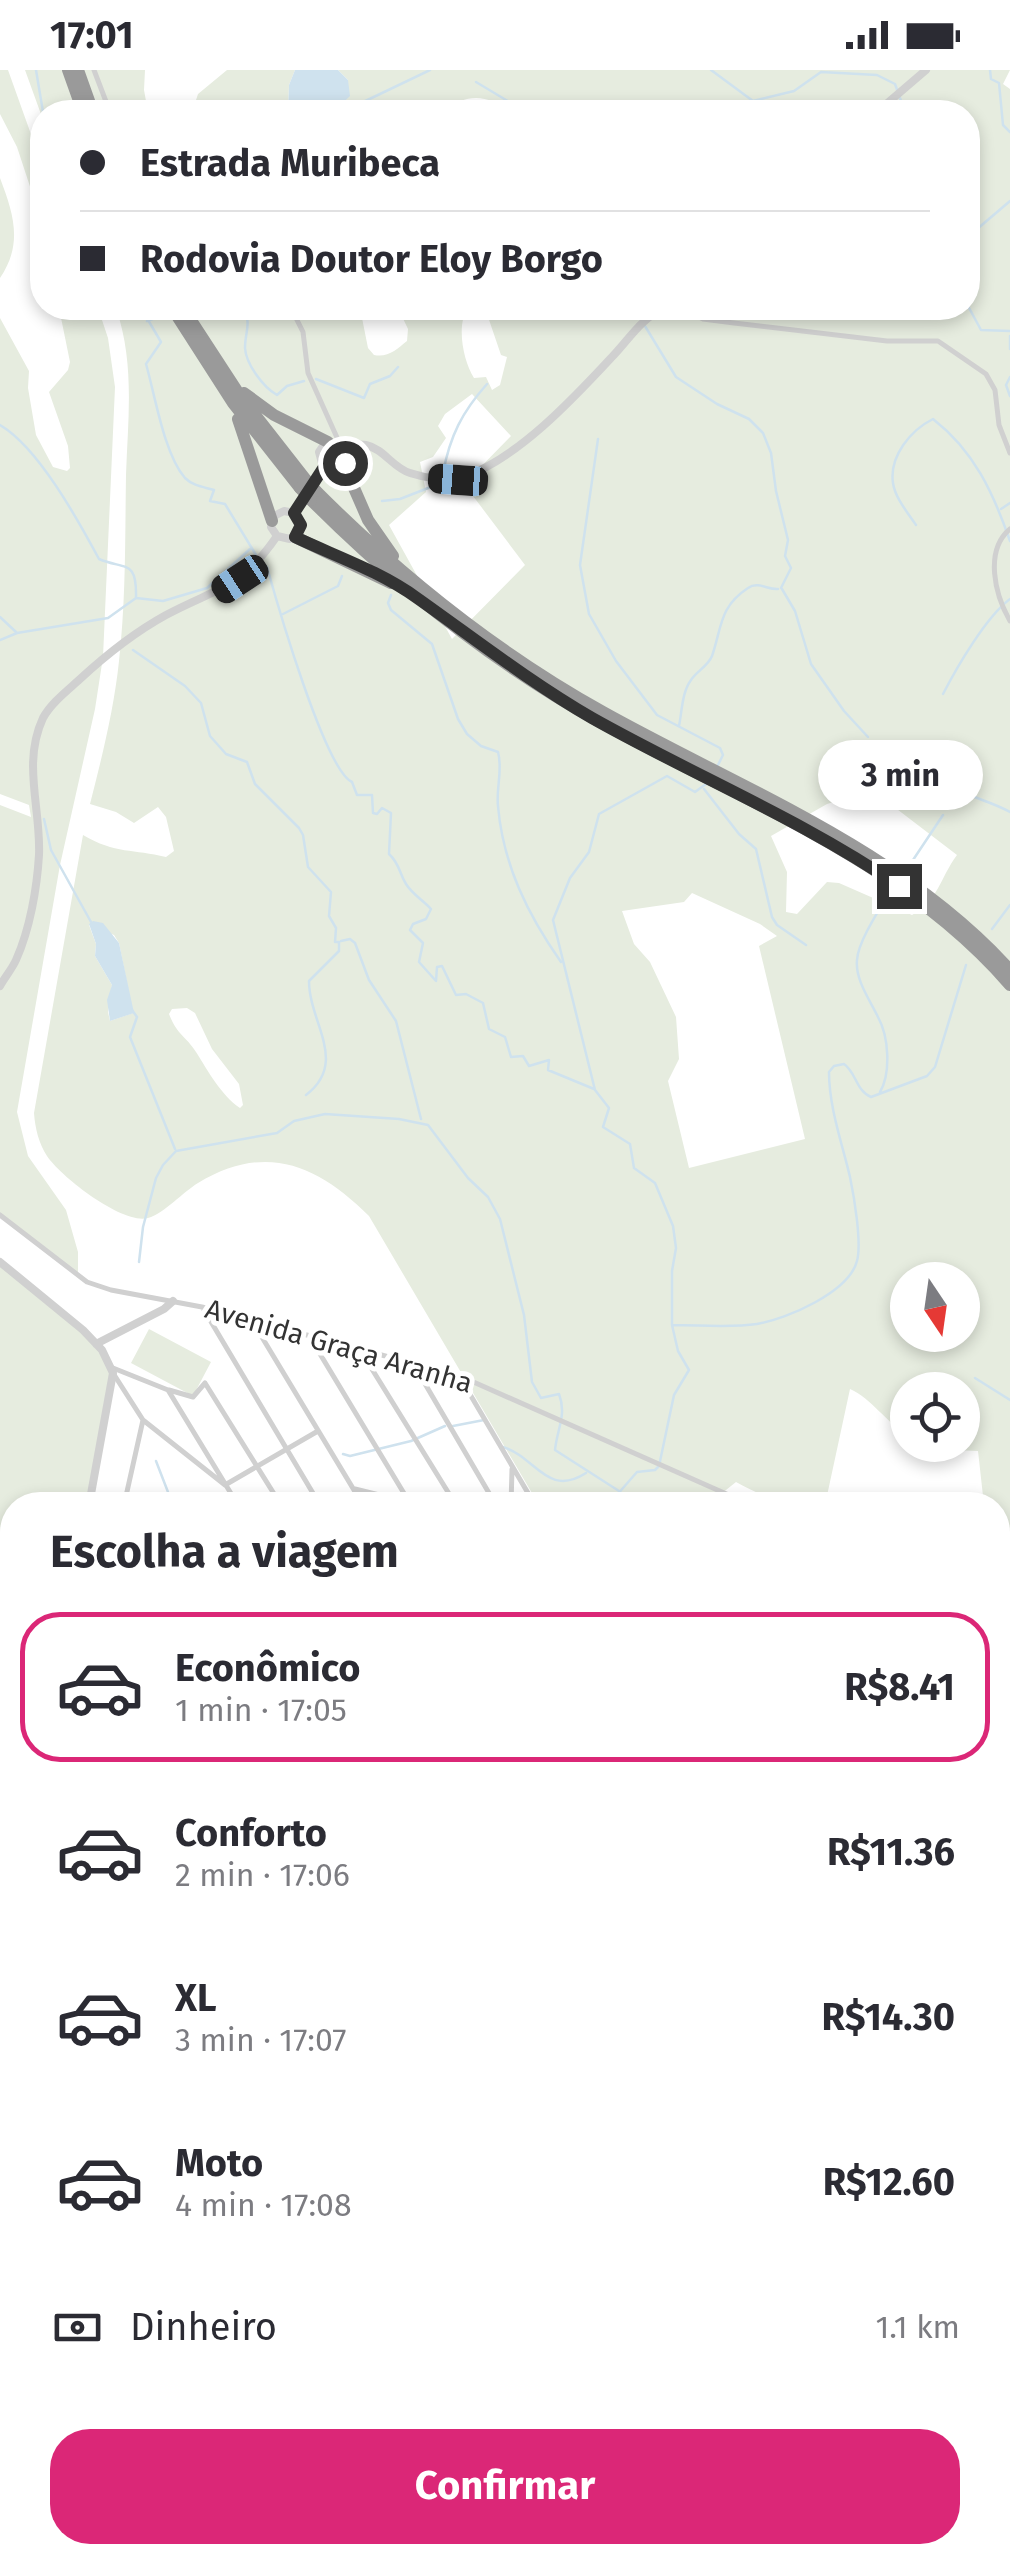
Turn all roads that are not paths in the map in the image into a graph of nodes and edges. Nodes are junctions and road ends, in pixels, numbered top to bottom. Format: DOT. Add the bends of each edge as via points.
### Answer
graph roads {
  1 [pos="68,70"];
  2 [pos="78,70"];
  3 [pos="94,70"];
  4 [pos="926,70"];
  5 [pos="79,100"];
  6 [pos="89,100"];
  7 [pos="105,100"];
  8 [pos="891,100"];
  9 [pos="180,320"];
  10 [pos="191,320"];
  11 [pos="298,320"];
  12 [pos="644,320"];
  13 [pos="711,320"];
  14 [pos="212,354"];
  15 [pos="218,381"];
  16 [pos="336,443"];
  17 [pos="1010,454"];
  18 [pos="344,465"];
  19 [pos="324,467"];
  20 [pos="303,484"];
  21 [pos="294,513"];
  22 [pos="272,522"];
  23 [pos="1010,530"];
  24 [pos="277,536"];
  25 [pos="295,537"];
  26 [pos="418,592"];
  27 [pos="1010,621"];
  28 [pos="1010,970"];
  29 [pos="1010,985"];
  30 [pos="0,986"];
  31 [pos="0,1215"];
  32 [pos="0,1262"];
  33 [pos="173,1302"];
  34 [pos="202,1307"];
  35 [pos="252,1322"];
  36 [pos="310,1337"];
  37 [pos="96,1344"];
  38 [pos="360,1350"];
  39 [pos="413,1364"];
  40 [pos="111,1370"];
  41 [pos="460,1376"];
  42 [pos="168,1390"];
  43 [pos="143,1420"];
  44 [pos="318,1431"];
  45 [pos="287,1449"];
  46 [pos="257,1466"];
  47 [pos="512,1466"];
  48 [pos="226,1484"];
  49 [pos="352,1488"];
  50 [pos="91,1492"];
  51 [pos="127,1492"];
  52 [pos="231,1492"];
  53 [pos="273,1492"];
  54 [pos="312,1492"];
  55 [pos="355,1492"];
  56 [pos="366,1492"];
  57 [pos="403,1492"];
  58 [pos="448,1492"];
  59 [pos="488,1492"];
  60 [pos="511,1492"];
  61 [pos="528,1492"];
  62 [pos="722,1492"];
  1 -- 5 [label="highway"];
  2 -- 6 [label="highway"];
  3 -- 7 [label="street"];
  4 -- 8 [label="street"];
  9 -- 15 [label="highway"];
  10 -- 14 [label="highway"];
  11 -- 16 [label="street" via="308,372"];
  12 -- 16 [label="street" via="511,454 458,480 408,473 369,445"];
  13 -- 17 [label="street" via="938,341 986,374"];
  14 -- 16 [label="highway" via="257,404"];
  14 -- 20 [label="highway"];
  15 -- 20 [label="highway"];
  15 -- 22 [label="highway" via="248,444"];
  16 -- 18 [label="street" via="348,455"];
  16 -- 19 [label="street" via="318,454"];
  18 -- 19 [label="street"];
  18 -- 26 [label="highway" via="376,534"];
  19 -- 21 [label="street"];
  20 -- 26 [label="highway, bridge"];
  21 -- 22 [label="street" via="281,512"];
  21 -- 25 [label="street" via="301,525"];
  22 -- 24 [label="street"];
  23 -- 27 [label="street" via="993,552 998,602"];
  24 -- 25 [label="street"];
  24 -- 30 [label="street" via="240,579 145,628 44,716 31,780 39,856 33,894 17,959"];
  25 -- 26 [label="highway"];
  26 -- 28 [label="highway" via="577,698 888,866 955,916"];
  26 -- 29 [label="highway" via="491,654 584,713 882,874 948,923"];
  31 -- 33 [label="street, Avenida Graça Aranha" via="87,1282"];
  32 -- 37 [label="street"];
  33 -- 34 [label="street, Avenida Graça Aranha"];
  33 -- 37 [label="street"];
  34 -- 35 [label="street, Avenida Graça Aranha"];
  34 -- 45 [label="street"];
  35 -- 36 [label="street, Avenida Graça Aranha"];
  35 -- 44 [label="street"];
  36 -- 38 [label="street, Avenida Graça Aranha"];
  36 -- 57 [label="street"];
  37 -- 40 [label="street"];
  38 -- 39 [label="street, Avenida Graça Aranha"];
  38 -- 58 [label="street"];
  39 -- 41 [label="street, Avenida Graça Aranha"];
  39 -- 59 [label="street"];
  40 -- 42 [label="street"];
  40 -- 43 [label="street"];
  40 -- 50 [label="street"];
  41 -- 47 [label="street"];
  41 -- 62 [label="street, Avenida Graça Aranha"];
  42 -- 46 [label="street" via="189,1398 205,1384"];
  42 -- 48 [label="street"];
  43 -- 48 [label="street"];
  43 -- 51 [label="street"];
  44 -- 45 [label="street"];
  44 -- 49 [label="street"];
  45 -- 46 [label="street"];
  45 -- 54 [label="street"];
  46 -- 48 [label="street"];
  46 -- 53 [label="street"];
  47 -- 60 [label="street"];
  47 -- 61 [label="street"];
  48 -- 52 [label="street"];
  49 -- 55 [label="street"];
  49 -- 56 [label="street"];
}
